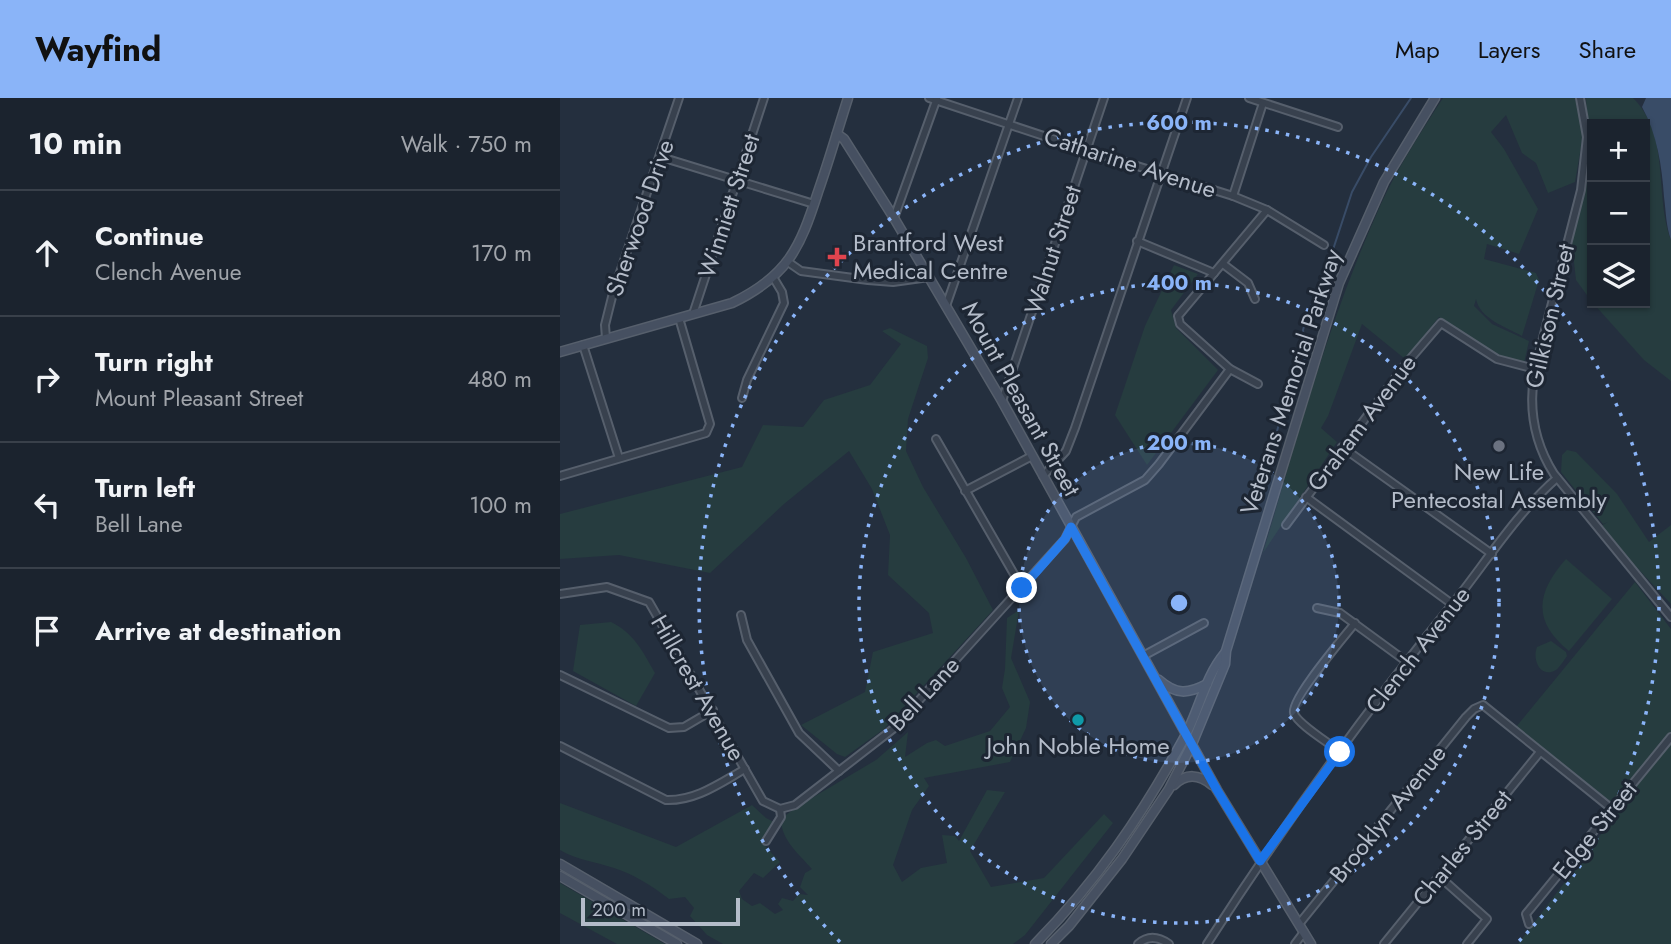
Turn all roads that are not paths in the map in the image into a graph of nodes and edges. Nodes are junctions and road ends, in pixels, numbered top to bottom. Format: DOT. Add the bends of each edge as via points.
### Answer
graph roads {
  1 [pos="679,98"];
  2 [pos="764,98"];
  3 [pos="848,98"];
  4 [pos="1018,98"];
  5 [pos="1104,98"];
  6 [pos="1187,98"];
  7 [pos="1249,98"];
  8 [pos="1435,98"];
  9 [pos="1580,98"];
  10 [pos="934,99"];
  11 [pos="1263,103"];
  12 [pos="1009,124"];
  13 [pos="1338,127"];
  14 [pos="836,134"];
  15 [pos="1086,150"];
  16 [pos="661,157"];
  17 [pos="1160,174"];
  18 [pos="738,179"];
  19 [pos="1233,196"];
  20 [pos="814,204"];
  21 [pos="1267,210"];
  22 [pos="894,218"];
  23 [pos="1137,241"];
  24 [pos="1324,245"];
  25 [pos="788,261"];
  26 [pos="1223,264"];
  27 [pos="1214,273"];
  28 [pos="929,276"];
  29 [pos="773,277"];
  30 [pos="1255,299"];
  31 [pos="946,306"];
  32 [pos="693,314"];
  33 [pos="679,318"];
  34 [pos="606,338"];
  35 [pos="583,345"];
  36 [pos="560,352"];
  37 [pos="1230,369"];
  38 [pos="1535,369"];
  39 [pos="1258,384"];
  40 [pos="742,398"];
  41 [pos="1002,401"];
  42 [pos="936,439"];
  43 [pos="1342,447"];
  44 [pos="1032,456"];
  45 [pos="619,458"];
  46 [pos="560,476"];
  47 [pos="1043,476"];
  48 [pos="1557,478"];
  49 [pos="965,491"];
  50 [pos="1306,497"];
  51 [pos="1286,525"];
  52 [pos="1071,527"];
  53 [pos="1492,554"];
  54 [pos="1022,588"];
  55 [pos="560,594"];
  56 [pos="1452,604"];
  57 [pos="1317,608"];
  58 [pos="741,615"];
  59 [pos="1671,617"];
  60 [pos="1203,622"];
  61 [pos="1355,623"];
  62 [pos="1226,651"];
  63 [pos="1143,656"];
  64 [pos="1406,662"];
  65 [pos="560,674"];
  66 [pos="1154,676"];
  67 [pos="1208,684"];
  68 [pos="713,710"];
  69 [pos="1186,734"];
  70 [pos="1671,737"];
  71 [pos="1192,744"];
  72 [pos="560,747"];
  73 [pos="1340,752"];
  74 [pos="1540,752"];
  75 [pos="745,769"];
  76 [pos="839,771"];
  77 [pos="1170,789"];
  78 [pos="1217,790"];
  79 [pos="780,809"];
  80 [pos="1612,809"];
  81 [pos="766,841"];
  82 [pos="1260,861"];
  83 [pos="560,864"];
  84 [pos="560,876"];
  85 [pos="1440,877"];
  86 [pos="1529,924"];
  87 [pos="1302,928"];
  88 [pos="677,944"];
  89 [pos="697,944"];
  90 [pos="1035,944"];
  91 [pos="1051,944"];
  92 [pos="1138,944"];
  93 [pos="1169,944"];
  94 [pos="1207,944"];
  95 [pos="1294,944"];
  96 [pos="1311,944"];
  97 [pos="1384,944"];
  98 [pos="1466,944"];
  1 -- 16 [label="street, Sherwood Drive"];
  2 -- 18 [label="street, Winniett Street"];
  3 -- 14 [label="main road"];
  4 -- 12 [label="street"];
  5 -- 15 [label="street, Walnut Street"];
  6 -- 17 [label="street"];
  7 -- 11 [label="street"];
  8 -- 62 [label="main road, Veterans Memorial Parkway" via="1384,182 1339,283"];
  9 -- 38 [label="street, Gilkison Street" via="1587,137 1581,190"];
  10 -- 12 [label="street, Catharine Avenue"];
  10 -- 22 [label="street"];
  11 -- 13 [label="street"];
  11 -- 19 [label="street"];
  12 -- 15 [label="street, Catharine Avenue"];
  12 -- 31 [label="street"];
  14 -- 20 [label="main road"];
  14 -- 22 [label="main road, Mount Pleasant Street" via="844,139"];
  15 -- 17 [label="street, Catharine Avenue"];
  15 -- 41 [label="street, Walnut Street"];
  16 -- 18 [label="street"];
  16 -- 34 [label="street, Sherwood Drive" via="613,293"];
  17 -- 19 [label="street, Catharine Avenue"];
  17 -- 23 [label="street"];
  18 -- 20 [label="street"];
  18 -- 32 [label="street, Winniett Street"];
  19 -- 21 [label="street, Catharine Avenue"];
  20 -- 25 [label="main road" via="806,230"];
  21 -- 24 [label="street, Catharine Avenue"];
  21 -- 26 [label="street"];
  22 -- 28 [label="main road, Mount Pleasant Street"];
  23 -- 27 [label="street"];
  23 -- 47 [label="street" via="1075,428 1066,450"];
  25 -- 28 [label="street" via="801,271 868,280 893,282"];
  25 -- 29 [label="main road"];
  26 -- 27 [label="street"];
  26 -- 30 [label="street" via="1248,283"];
  27 -- 37 [label="street" via="1178,320"];
  28 -- 31 [label="main road, Mount Pleasant Street"];
  29 -- 32 [label="main road" via="738,300"];
  29 -- 40 [label="street" via="784,303"];
  31 -- 41 [label="main road, Mount Pleasant Street"];
  32 -- 33 [label="main road"];
  33 -- 34 [label="main road"];
  33 -- 45 [label="street" via="710,424 706,433"];
  34 -- 35 [label="main road"];
  35 -- 36 [label="main road"];
  35 -- 45 [label="street"];
  37 -- 39 [label="street"];
  37 -- 52 [label="street, Bell Lane" via="1144,480 1076,517"];
  38 -- 43 [label="street, Graham Avenue" via="1497,359 1441,323"];
  38 -- 48 [label="street, Gilkison Street" via="1534,424 1542,452"];
  41 -- 44 [label="main road, Mount Pleasant Street"];
  42 -- 49 [label="street"];
  43 -- 50 [label="street, Graham Avenue"];
  43 -- 53 [label="street"];
  44 -- 47 [label="main road, Mount Pleasant Street"];
  44 -- 49 [label="street"];
  45 -- 46 [label="street"];
  47 -- 52 [label="main road, Mount Pleasant Street"];
  48 -- 53 [label="street, Clench Avenue" via="1530,504"];
  48 -- 59 [label="street, Gilkison Street"];
  49 -- 54 [label="street"];
  50 -- 51 [label="street, Graham Avenue"];
  50 -- 56 [label="street"];
  52 -- 54 [label="street, Bell Lane"];
  52 -- 63 [label="main road, Mount Pleasant Street"];
  53 -- 56 [label="street, Clench Avenue"];
  54 -- 76 [label="street, Bell Lane" via="893,729"];
  55 -- 68 [label="street, Hillcrest Avenue" via="607,587 649,602"];
  56 -- 64 [label="street, Clench Avenue"];
  57 -- 61 [label="street" via="1335,610"];
  58 -- 76 [label="street" via="747,640 799,733"];
  60 -- 63 [label="street"];
  61 -- 64 [label="street"];
  61 -- 73 [label="street" via="1293,708 1300,722"];
  62 -- 67 [label="main road, Veterans Memorial Parkway"];
  62 -- 71 [label="main road, Veterans Memorial Parkway" via="1225,664"];
  63 -- 66 [label="main road, Mount Pleasant Street"];
  64 -- 73 [label="street, Clench Avenue"];
  65 -- 68 [label="street" via="669,729 684,727"];
  66 -- 67 [label="main road" via="1184,693"];
  66 -- 69 [label="main road, Mount Pleasant Street"];
  67 -- 69 [label="main road, Veterans Memorial Parkway"];
  68 -- 75 [label="street, Hillcrest Avenue"];
  69 -- 71 [label="main road, Mount Pleasant Street"];
  69 -- 90 [label="main road, Veterans Memorial Parkway" via="1112,855"];
  70 -- 80 [label="street, Edge Street"];
  71 -- 77 [label="main road, Veterans Memorial Parkway"];
  71 -- 78 [label="main road, Mount Pleasant Street"];
  72 -- 75 [label="street" via="666,800 696,796"];
  73 -- 82 [label="street, Clench Avenue"];
  74 -- 80 [label="street"];
  74 -- 85 [label="street, Charles Street"];
  74 -- 87 [label="street, Brooklyn Avenue" via="1493,712 1479,706"];
  75 -- 79 [label="street, Hillcrest Avenue" via="763,801"];
  76 -- 79 [label="street, Bell Lane" via="795,805"];
  77 -- 78 [label="main road" via="1182,778 1195,776"];
  77 -- 91 [label="main road, Veterans Memorial Parkway" via="1116,868"];
  78 -- 82 [label="main road, Mount Pleasant Street"];
  79 -- 81 [label="street" via="782,815"];
  80 -- 86 [label="street, Edge Street" via="1526,914"];
  82 -- 87 [label="main road, Mount Pleasant Street"];
  82 -- 94 [label="street, Clench Avenue"];
  83 -- 89 [label="main road"];
  84 -- 88 [label="main road"];
  85 -- 97 [label="street, Charles Street"];
  85 -- 98 [label="street" via="1487,919"];
  87 -- 95 [label="street, Brooklyn Avenue"];
  87 -- 96 [label="main road, Mount Pleasant Street"];
  92 -- 93 [label="street" via="1158,937"];
}
